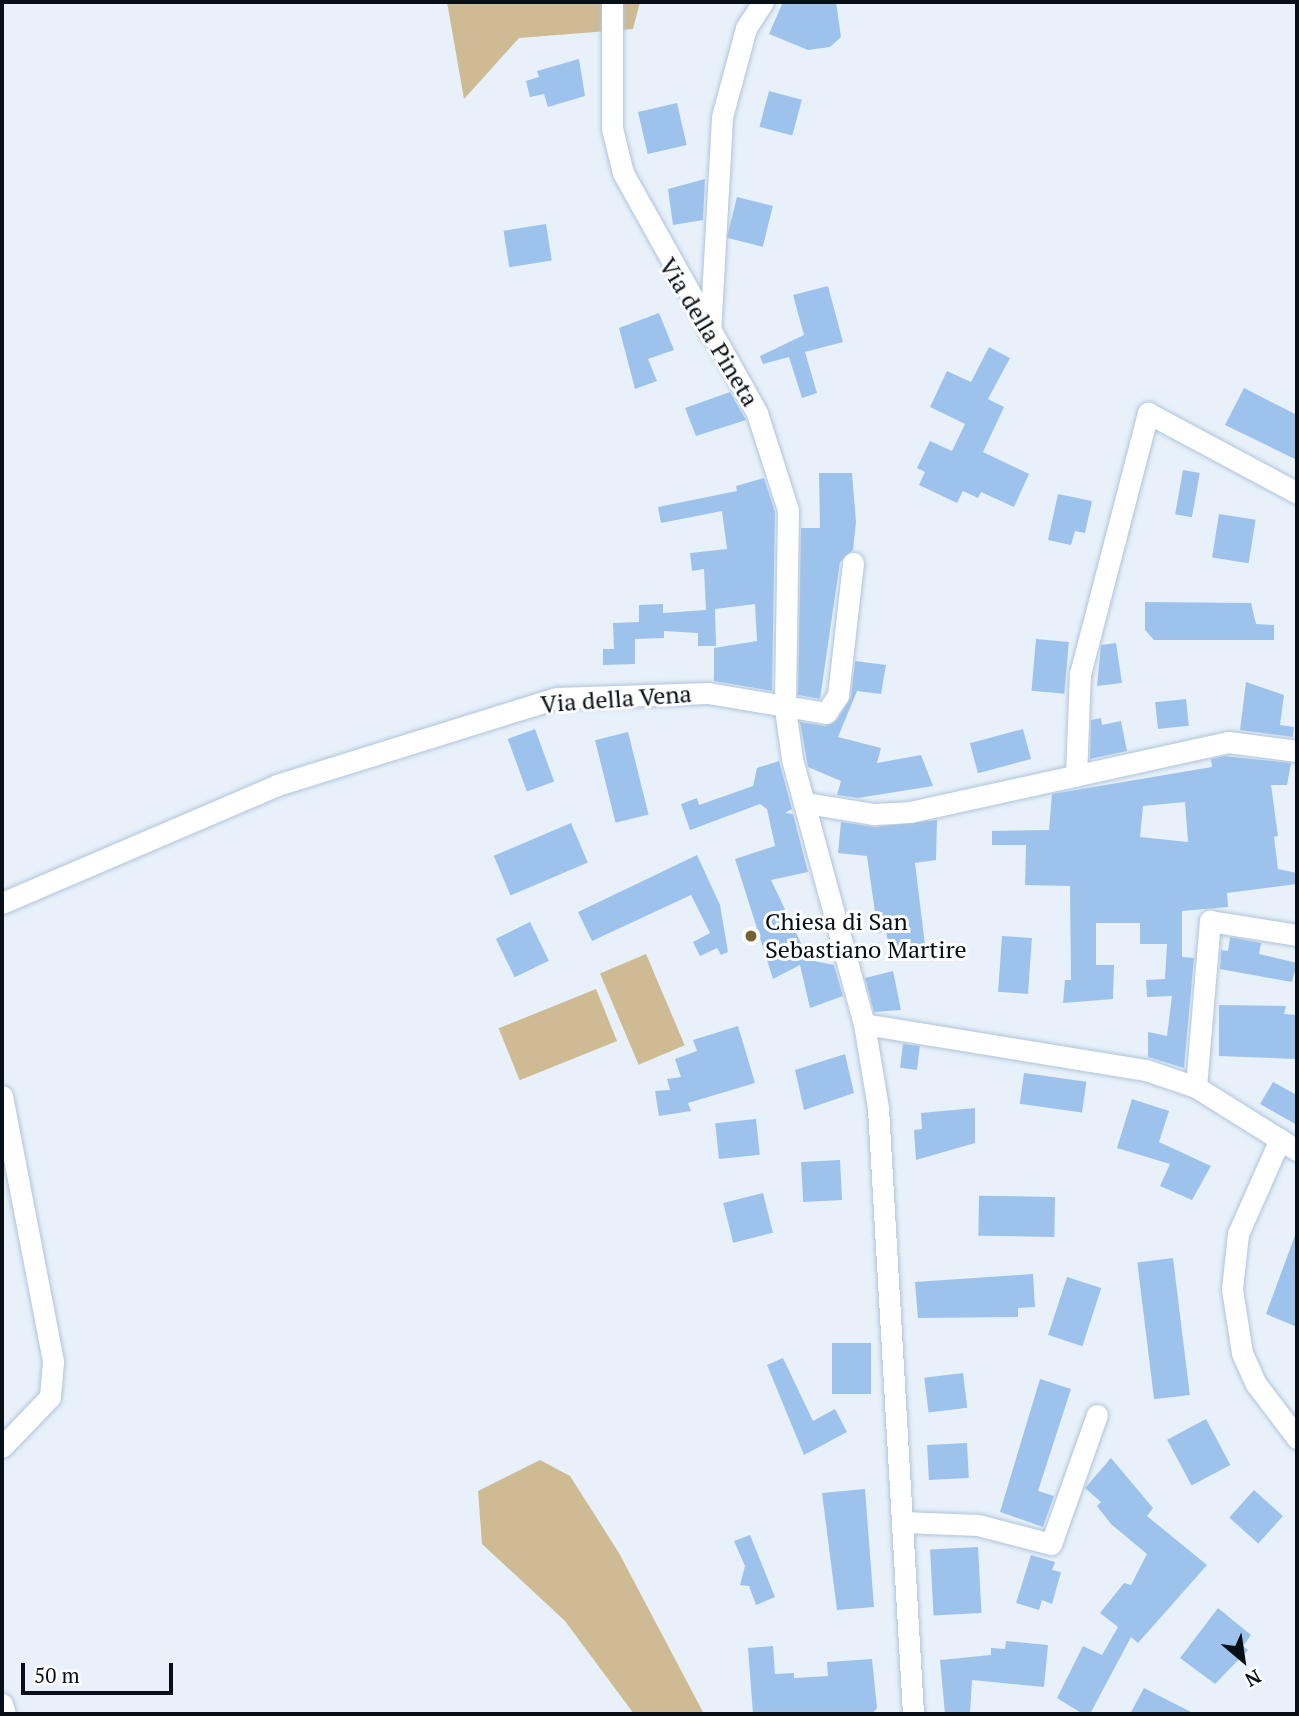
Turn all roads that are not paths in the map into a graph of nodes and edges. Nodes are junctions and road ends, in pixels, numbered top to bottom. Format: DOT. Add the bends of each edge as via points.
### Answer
graph roads {
  1 [pos="612,2"];
  2 [pos="763,2"];
  3 [pos="710,332"];
  4 [pos="1297,493"];
  5 [pos="853,563"];
  6 [pos="785,709"];
  7 [pos="1297,751"];
  8 [pos="1076,776"];
  9 [pos="806,803"];
  10 [pos="2,902"];
  11 [pos="1297,935"];
  12 [pos="864,1024"];
  13 [pos="1196,1087"];
  14 [pos="2,1096"];
  15 [pos="1289,1144"];
  16 [pos="1097,1415"];
  17 [pos="1297,1438"];
  18 [pos="2,1447"];
  19 [pos="903,1522"];
  20 [pos="2,1704"];
  21 [pos="5,1714"];
  22 [pos="913,1714"];
  1 -- 3 [label="street, Via della Pineta" via="612,128 623,173"];
  2 -- 3 [label="street" via="746,29 722,117"];
  3 -- 6 [label="street, Via della Pineta" via="757,413 788,510"];
  4 -- 8 [label="street" via="1148,413 1080,674"];
  5 -- 6 [label="street, Via della Vena" via="838,695 826,713"];
  6 -- 9 [label="street, Via della Pineta"];
  6 -- 10 [label="street, Via della Vena" via="708,693 557,698 277,785"];
  7 -- 8 [label="street" via="1228,742"];
  8 -- 9 [label="street" via="910,812 874,814"];
  9 -- 12 [label="street, Via della Pineta"];
  11 -- 13 [label="street" via="1210,921"];
  12 -- 13 [label="street" via="1090,1058"];
  12 -- 19 [label="street, Via della Pineta" via="886,1196"];
  13 -- 15 [label="street"];
  14 -- 18 [label="street" via="52,1362 50,1397"];
  15 -- 17 [label="street" via="1238,1234 1232,1289 1242,1353 1256,1384"];
  16 -- 19 [label="street" via="1051,1544 978,1525"];
  19 -- 22 [label="street, Via della Pineta"];
  20 -- 21 [label="street"];
}
